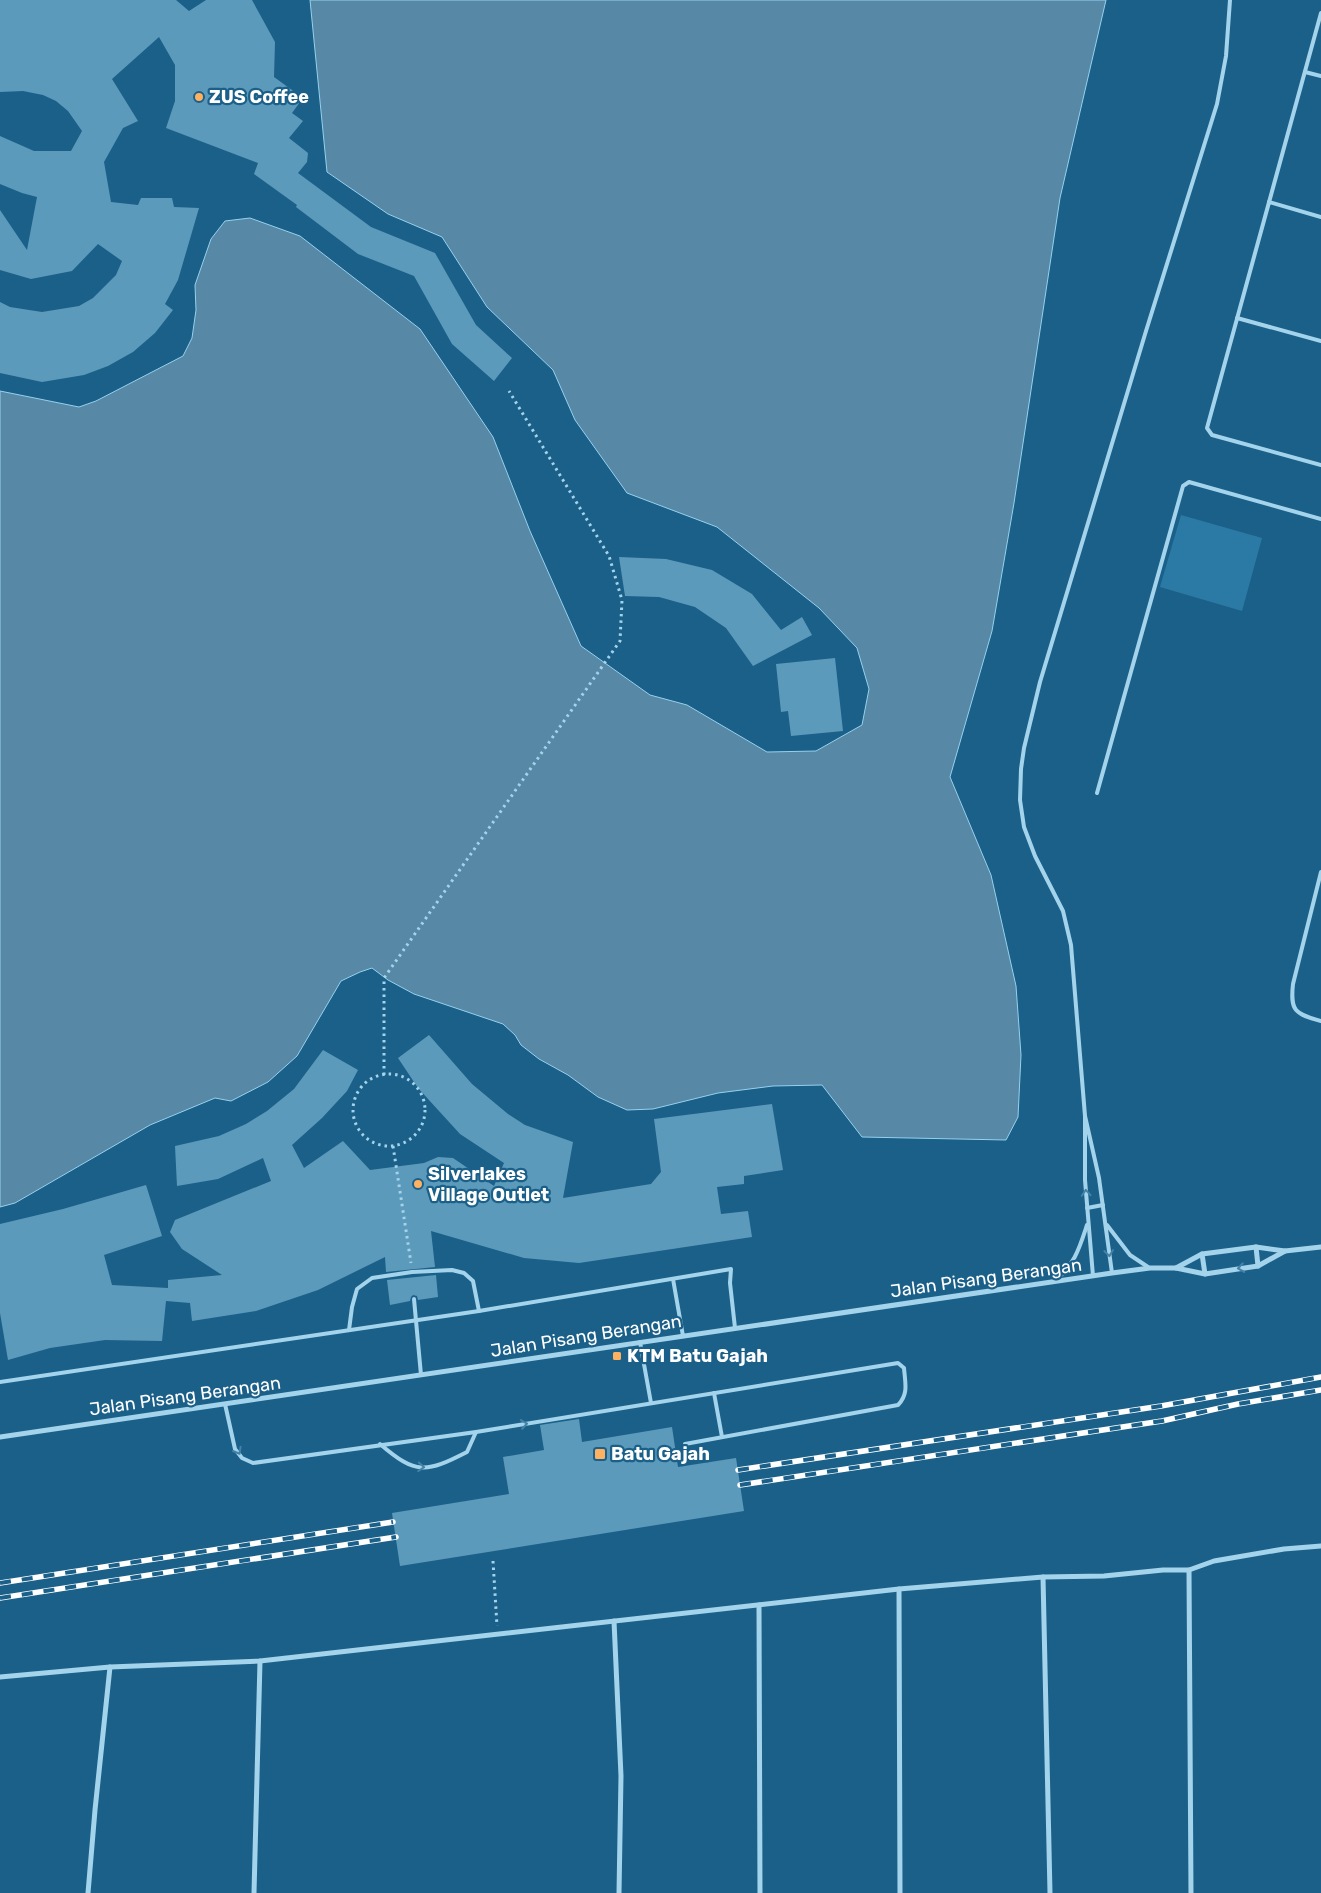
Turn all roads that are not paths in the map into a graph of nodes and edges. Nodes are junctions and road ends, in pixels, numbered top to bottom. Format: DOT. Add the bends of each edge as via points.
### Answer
graph roads {
  1 [pos="1230,0"];
  2 [pos="1321,13"];
  3 [pos="1305,72"];
  4 [pos="1321,76"];
  5 [pos="1269,202"];
  6 [pos="1321,217"];
  7 [pos="1237,318"];
  8 [pos="1321,341"];
  9 [pos="1321,465"];
  10 [pos="1321,518"];
  11 [pos="1097,793"];
  12 [pos="1321,872"];
  13 [pos="1321,1021"];
  14 [pos="1086,1116"];
  15 [pos="1103,1205"];
  16 [pos="1087,1208"];
  17 [pos="1088,1223"];
  18 [pos="1106,1223"];
  19 [pos="1256,1247"];
  20 [pos="1321,1247"];
  21 [pos="1286,1251"];
  22 [pos="1202,1254"];
  23 [pos="1258,1266"];
  24 [pos="1150,1268"];
  25 [pos="1176,1268"];
  26 [pos="1112,1273"];
  27 [pos="1204,1274"];
  28 [pos="1093,1276"];
  29 [pos="673,1279"];
  30 [pos="1051,1282"];
  31 [pos="414,1299"];
  32 [pos="479,1311"];
  33 [pos="416,1320"];
  34 [pos="735,1328"];
  35 [pos="349,1330"];
  36 [pos="683,1336"];
  37 [pos="640,1342"];
  38 [pos="421,1375"];
  39 [pos="0,1382"];
  40 [pos="714,1393"];
  41 [pos="651,1403"];
  42 [pos="225,1404"];
  43 [pos="476,1432"];
  44 [pos="0,1437"];
  45 [pos="722,1437"];
  46 [pos="380,1444"];
  47 [pos="685,1444"];
  48 [pos="1321,1546"];
  49 [pos="1189,1570"];
  50 [pos="1043,1577"];
  51 [pos="899,1589"];
  52 [pos="759,1605"];
  53 [pos="614,1622"];
  54 [pos="260,1661"];
  55 [pos="110,1667"];
  56 [pos="0,1677"];
  57 [pos="88,1893"];
  58 [pos="254,1893"];
  59 [pos="619,1893"];
  60 [pos="760,1893"];
  61 [pos="900,1893"];
  62 [pos="1050,1893"];
  63 [pos="1191,1893"];
  1 -- 14 [label="lane" via="1226,56 1217,104 1040,682 1021,769 1020,800 1024,827 1063,911 1071,945"];
  2 -- 3 [label="lane"];
  3 -- 4 [label="lane"];
  3 -- 5 [label="lane"];
  5 -- 6 [label="lane"];
  5 -- 7 [label="lane"];
  7 -- 8 [label="lane"];
  7 -- 9 [label="lane" via="1208,432"];
  10 -- 11 [label="lane" via="1189,482 1182,486"];
  12 -- 13 [label="lane" via="1291,999 1299,1014"];
  14 -- 15 [label="lane"];
  16 -- 14 [label="lane, one-way"];
  15 -- 16 [label="lane"];
  15 -- 18 [label="lane"];
  16 -- 17 [label="lane"];
  17 -- 28 [label="lane"];
  17 -- 30 [label="lane" via="1070,1267"];
  18 -- 24 [label="lane" via="1130,1255"];
  18 -- 26 [label="lane, one-way"];
  19 -- 21 [label="street, Jalan Pisang Berangan"];
  19 -- 22 [label="street, Jalan Pisang Berangan"];
  19 -- 23 [label="street"];
  20 -- 21 [label="street, Jalan Pisang Berangan"];
  21 -- 23 [label="street, Jalan Pisang Berangan"];
  22 -- 25 [label="street, Jalan Pisang Berangan"];
  22 -- 27 [label="street"];
  23 -- 27 [label="street, Jalan Pisang Berangan, one-way"];
  24 -- 25 [label="street, Jalan Pisang Berangan"];
  24 -- 26 [label="street, Jalan Pisang Berangan"];
  25 -- 27 [label="street, Jalan Pisang Berangan"];
  26 -- 28 [label="street, Jalan Pisang Berangan"];
  28 -- 30 [label="street, Jalan Pisang Berangan"];
  29 -- 32 [label="lane"];
  29 -- 34 [label="lane" via="731,1270"];
  29 -- 36 [label="lane"];
  30 -- 34 [label="street, Jalan Pisang Berangan"];
  31 -- 33 [label="lane"];
  32 -- 33 [label="lane"];
  32 -- 35 [label="lane" via="473,1281 464,1273 452,1270 412,1272 372,1278 356,1289"];
  33 -- 35 [label="lane"];
  33 -- 38 [label="lane"];
  34 -- 36 [label="street, Jalan Pisang Berangan"];
  35 -- 39 [label="lane"];
  36 -- 37 [label="street, Jalan Pisang Berangan"];
  37 -- 38 [label="street, Jalan Pisang Berangan"];
  37 -- 41 [label="lane"];
  38 -- 42 [label="street, Jalan Pisang Berangan"];
  40 -- 41 [label="lane"];
  40 -- 45 [label="lane"];
  40 -- 45 [label="lane" via="898,1363 904,1368 904,1399 898,1405"];
  43 -- 41 [label="lane, one-way"];
  42 -- 44 [label="street, Jalan Pisang Berangan"];
  42 -- 46 [label="lane, one-way" via="235,1449 242,1458 253,1463"];
  43 -- 46 [label="lane"];
  46 -- 43 [label="lane, one-way" via="399,1460 426,1469 467,1452"];
  45 -- 47 [label="lane"];
  48 -- 49 [label="street" via="1224,1559"];
  49 -- 50 [label="street"];
  49 -- 63 [label="street"];
  50 -- 51 [label="street"];
  50 -- 62 [label="street"];
  51 -- 52 [label="street"];
  51 -- 61 [label="street"];
  52 -- 53 [label="street"];
  52 -- 60 [label="street"];
  53 -- 54 [label="street"];
  53 -- 59 [label="street" via="621,1776"];
  54 -- 55 [label="street"];
  54 -- 58 [label="street"];
  55 -- 56 [label="street"];
  55 -- 57 [label="street"];
}
